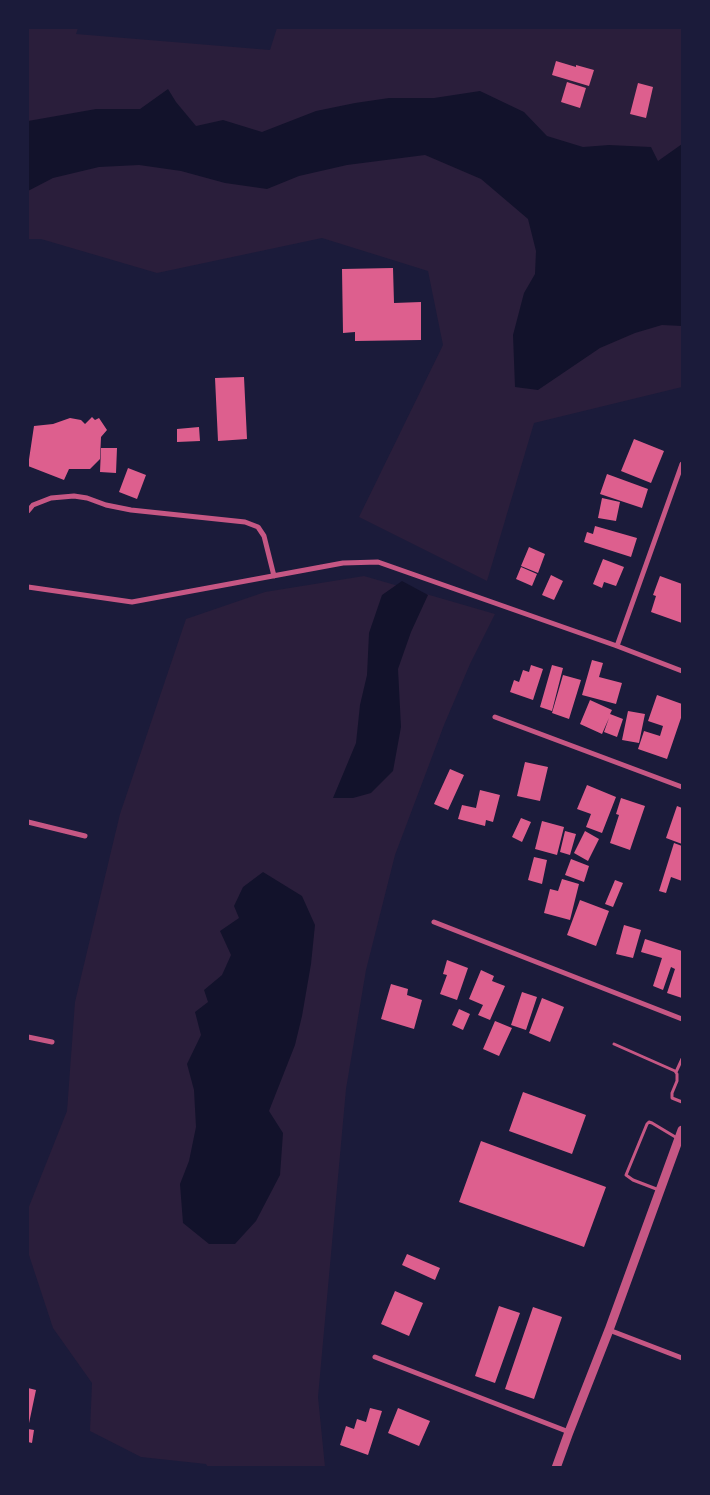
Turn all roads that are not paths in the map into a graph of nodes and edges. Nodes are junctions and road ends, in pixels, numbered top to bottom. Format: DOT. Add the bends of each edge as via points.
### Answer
graph roads {
  1 [pos="682,464"];
  2 [pos="28,511"];
  3 [pos="274,576"];
  4 [pos="28,587"];
  5 [pos="617,646"];
  6 [pos="682,671"];
  7 [pos="495,717"];
  8 [pos="682,787"];
  9 [pos="28,822"];
  10 [pos="85,836"];
  11 [pos="434,922"];
  12 [pos="682,1019"];
  13 [pos="28,1037"];
  14 [pos="52,1042"];
  15 [pos="614,1044"];
  16 [pos="682,1059"];
  17 [pos="676,1072"];
  18 [pos="682,1102"];
  19 [pos="682,1133"];
  20 [pos="661,1190"];
  21 [pos="610,1330"];
  22 [pos="375,1357"];
  23 [pos="682,1358"];
  24 [pos="569,1432"];
  25 [pos="556,1468"];
  1 -- 5 [label="street"];
  2 -- 3 [label="street" via="33,505 51,498 74,496 131,510 245,522 258,527 264,536"];
  3 -- 4 [label="street" via="132,602"];
  3 -- 5 [label="street" via="343,563 378,562"];
  5 -- 6 [label="street"];
  7 -- 8 [label="street"];
  9 -- 10 [label="street"];
  11 -- 12 [label="street"];
  13 -- 14 [label="street"];
  15 -- 17 [label="lane"];
  16 -- 17 [label="lane"];
  17 -- 18 [label="lane" via="677,1082 672,1098"];
  19 -- 20 [label="street"];
  19 -- 20 [label="lane" via="650,1122 647,1124 626,1175"];
  20 -- 21 [label="street"];
  21 -- 23 [label="street"];
  21 -- 24 [label="street"];
  22 -- 24 [label="street"];
  24 -- 25 [label="street"];
}
